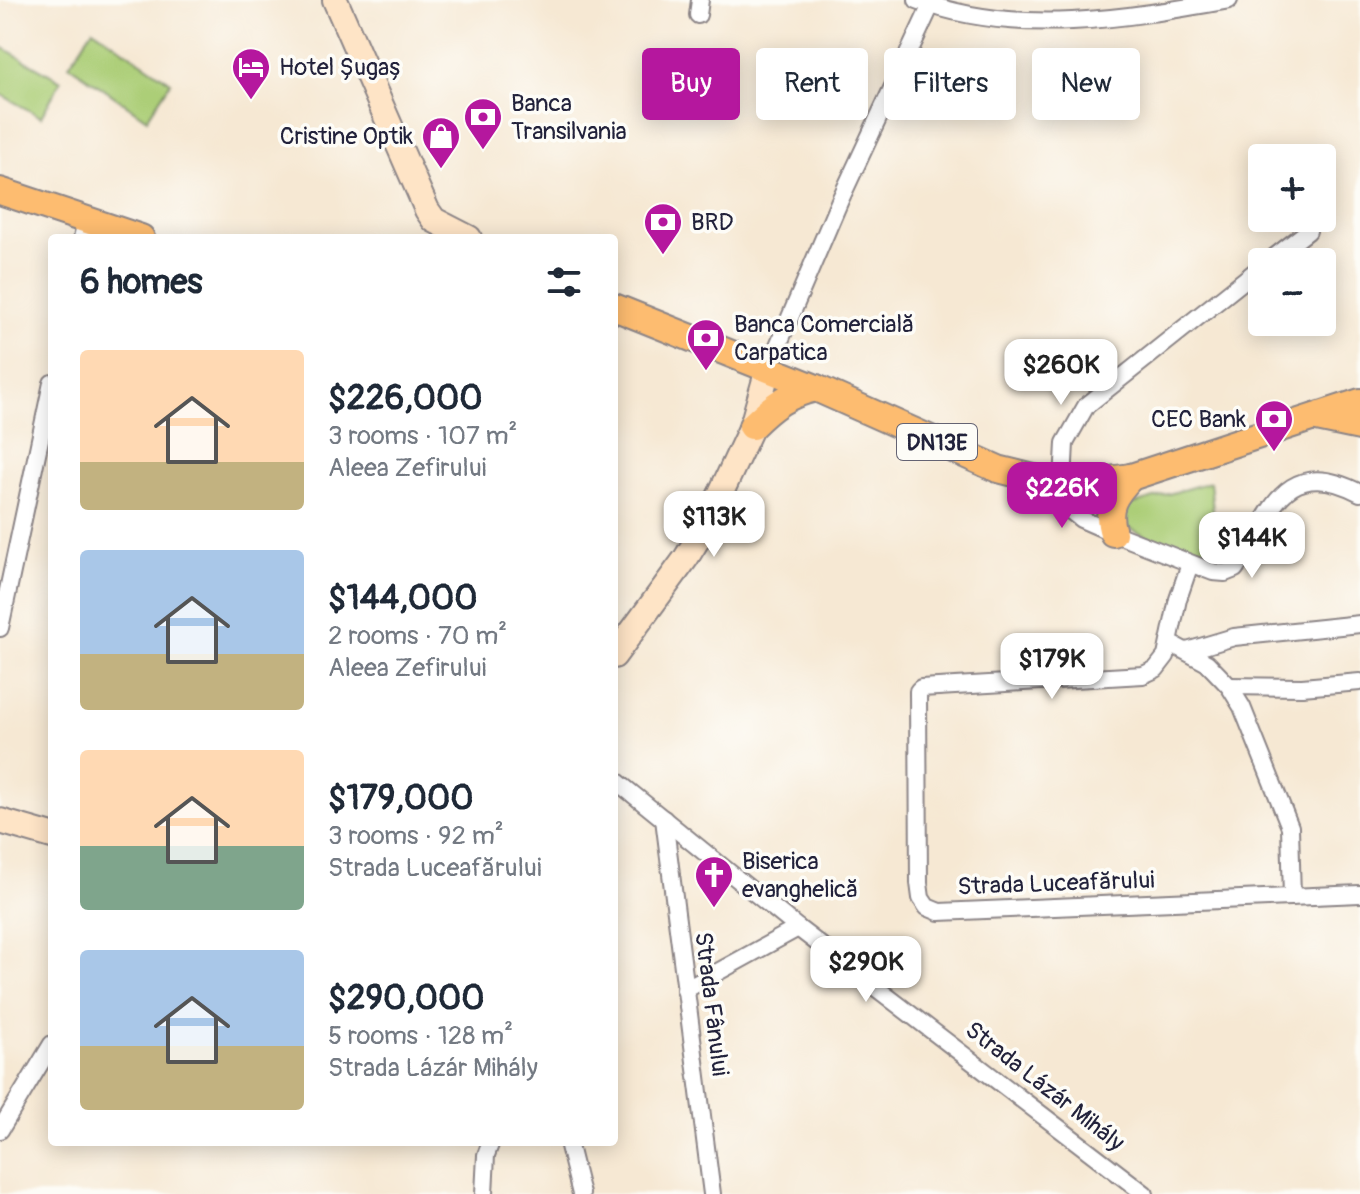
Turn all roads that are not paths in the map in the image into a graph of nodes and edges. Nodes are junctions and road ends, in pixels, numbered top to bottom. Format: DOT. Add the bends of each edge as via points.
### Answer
graph roads {
  1 [pos="335,0"];
  2 [pos="1229,0"];
  3 [pos="924,3"];
  4 [pos="0,191"];
  5 [pos="434,229"];
  6 [pos="84,230"];
  7 [pos="1307,232"];
  8 [pos="112,234"];
  9 [pos="453,234"];
  10 [pos="1286,248"];
  11 [pos="1248,277"];
  12 [pos="618,309"];
  13 [pos="768,369"];
  14 [pos="816,388"];
  15 [pos="48,402"];
  16 [pos="1360,402"];
  17 [pos="1313,418"];
  18 [pos="752,426"];
  19 [pos="1360,427"];
  20 [pos="1131,477"];
  21 [pos="1063,482"];
  22 [pos="1360,493"];
  23 [pos="1113,533"];
  24 [pos="1190,564"];
  25 [pos="1360,624"];
  26 [pos="0,628"];
  27 [pos="1170,643"];
  28 [pos="618,651"];
  29 [pos="1187,651"];
  30 [pos="1360,682"];
  31 [pos="1229,686"];
  32 [pos="618,782"];
  33 [pos="664,819"];
  34 [pos="0,821"];
  35 [pos="48,835"];
  36 [pos="1360,894"];
  37 [pos="1292,897"];
  38 [pos="798,928"];
  39 [pos="685,990"];
  40 [pos="48,1051"];
  41 [pos="0,1130"];
  42 [pos="489,1146"];
  43 [pos="569,1146"];
  44 [pos="484,1194"];
  45 [pos="581,1194"];
  46 [pos="712,1194"];
  47 [pos="1145,1194"];
  1 -- 5 [label="street"];
  2 -- 3 [label="street" via="1078,20 1000,19"];
  3 -- 13 [label="street"];
  4 -- 6 [label="main road"];
  5 -- 9 [label="street"];
  6 -- 8 [label="main road"];
  7 -- 10 [label="street"];
  11 -- 21 [label="street" via="1086,406 1065,443"];
  12 -- 13 [label="main road, DN13E"];
  13 -- 14 [label="main road, DN13E"];
  13 -- 18 [label="street"];
  14 -- 18 [label="main road" via="782,399"];
  14 -- 21 [label="main road, DN13E" via="998,469"];
  15 -- 26 [label="street"];
  16 -- 17 [label="main road, DN13E"];
  17 -- 19 [label="main road"];
  17 -- 20 [label="main road, DN13E"];
  18 -- 28 [label="street" via="705,527"];
  20 -- 21 [label="main road, DN13E"];
  20 -- 23 [label="main road" via="1112,501"];
  21 -- 23 [label="street" via="1072,512"];
  22 -- 24 [label="street" via="1326,480 1300,484 1272,504 1235,569 1213,572"];
  23 -- 24 [label="street"];
  24 -- 27 [label="street, Strada Luceafărului"];
  25 -- 29 [label="street" via="1234,637"];
  27 -- 29 [label="street"];
  27 -- 37 [label="street, Strada Luceafărului" via="1161,664 1143,675 921,688 921,898 939,912"];
  29 -- 31 [label="street"];
  30 -- 31 [label="street"];
  31 -- 37 [label="street" via="1290,827"];
  32 -- 33 [label="street, Strada Lázár Mihály"];
  33 -- 38 [label="street, Strada Lázár Mihály"];
  33 -- 39 [label="street, Strada Fânului"];
  34 -- 35 [label="street"];
  36 -- 37 [label="street, Strada Luceafărului"];
  38 -- 39 [label="street"];
  38 -- 47 [label="street, Strada Lázár Mihály"];
  39 -- 46 [label="street, Strada Fânului"];
  40 -- 41 [label="street"];
  42 -- 44 [label="street"];
  43 -- 45 [label="street"];
}
